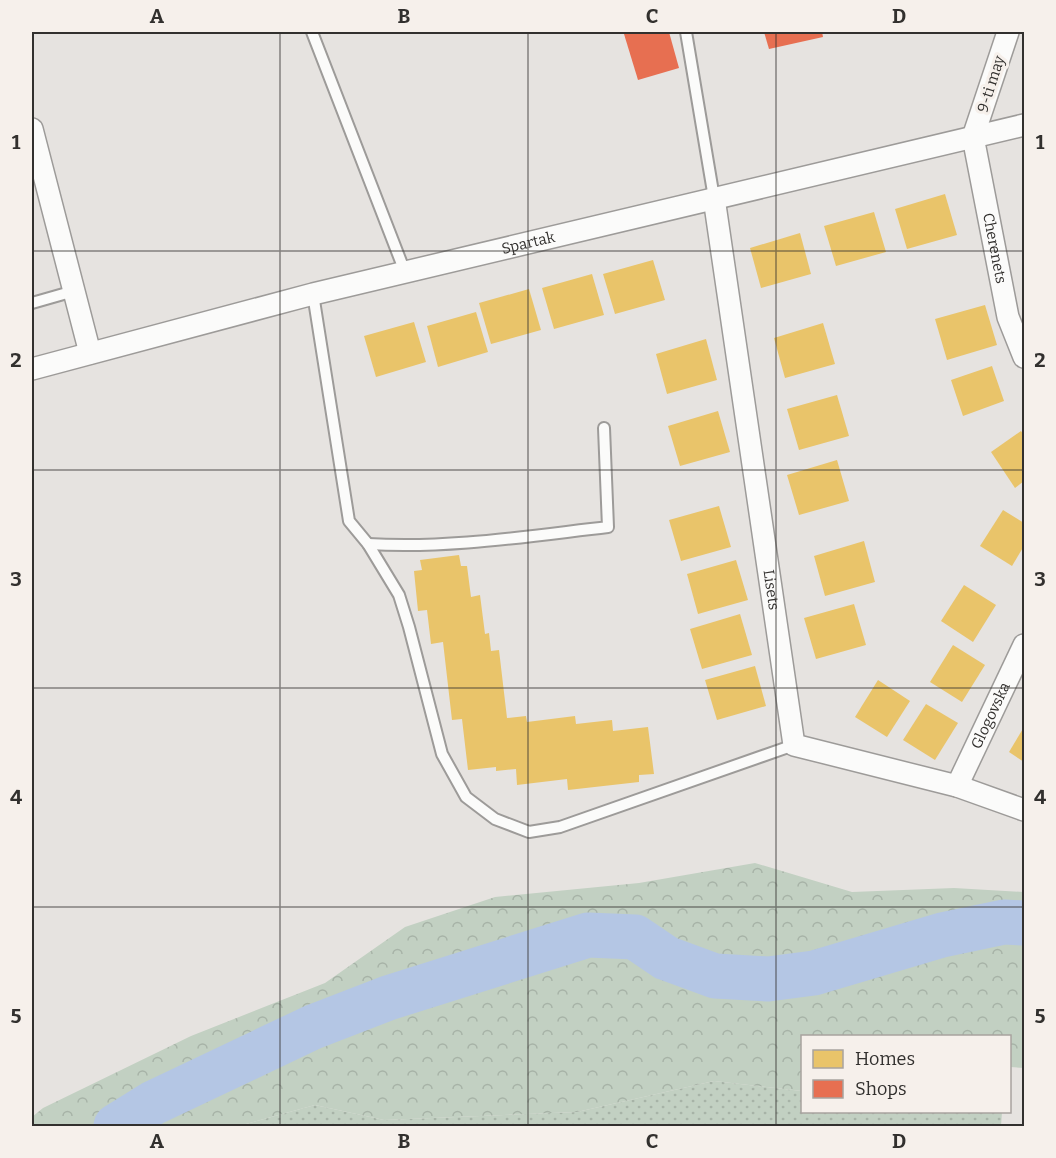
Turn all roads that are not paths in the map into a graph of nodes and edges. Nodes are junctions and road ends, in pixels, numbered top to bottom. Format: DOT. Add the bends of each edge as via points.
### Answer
graph roads {
  1 [pos="312,32"];
  2 [pos="686,32"];
  3 [pos="1008,32"];
  4 [pos="1024,125"];
  5 [pos="32,129"];
  6 [pos="973,137"];
  7 [pos="714,198"];
  8 [pos="405,272"];
  9 [pos="74,291"];
  10 [pos="313,294"];
  11 [pos="32,303"];
  12 [pos="90,353"];
  13 [pos="1024,357"];
  14 [pos="32,369"];
  15 [pos="604,428"];
  16 [pos="368,544"];
  17 [pos="1024,645"];
  18 [pos="794,745"];
  19 [pos="957,786"];
  20 [pos="1024,810"];
  1 -- 8 [label="lane"];
  2 -- 7 [label="lane"];
  3 -- 6 [label="street, 9-ti may"];
  4 -- 6 [label="street, Spartak"];
  5 -- 9 [label="street"];
  6 -- 7 [label="street, Spartak"];
  6 -- 13 [label="street, Cherenets" via="1008,317"];
  7 -- 8 [label="street, Spartak"];
  7 -- 18 [label="street, Lisets"];
  8 -- 10 [label="street, Spartak"];
  9 -- 11 [label="lane"];
  9 -- 12 [label="street"];
  10 -- 12 [label="street, Spartak"];
  10 -- 16 [label="lane" via="349,520"];
  12 -- 14 [label="street, Spartak"];
  15 -- 16 [label="lane" via="608,527 406,546"];
  16 -- 18 [label="lane" via="399,595 442,754 465,797 495,819 529,832 560,827"];
  17 -- 19 [label="street, Glogovska"];
  18 -- 19 [label="street"];
  19 -- 20 [label="street"];
}
